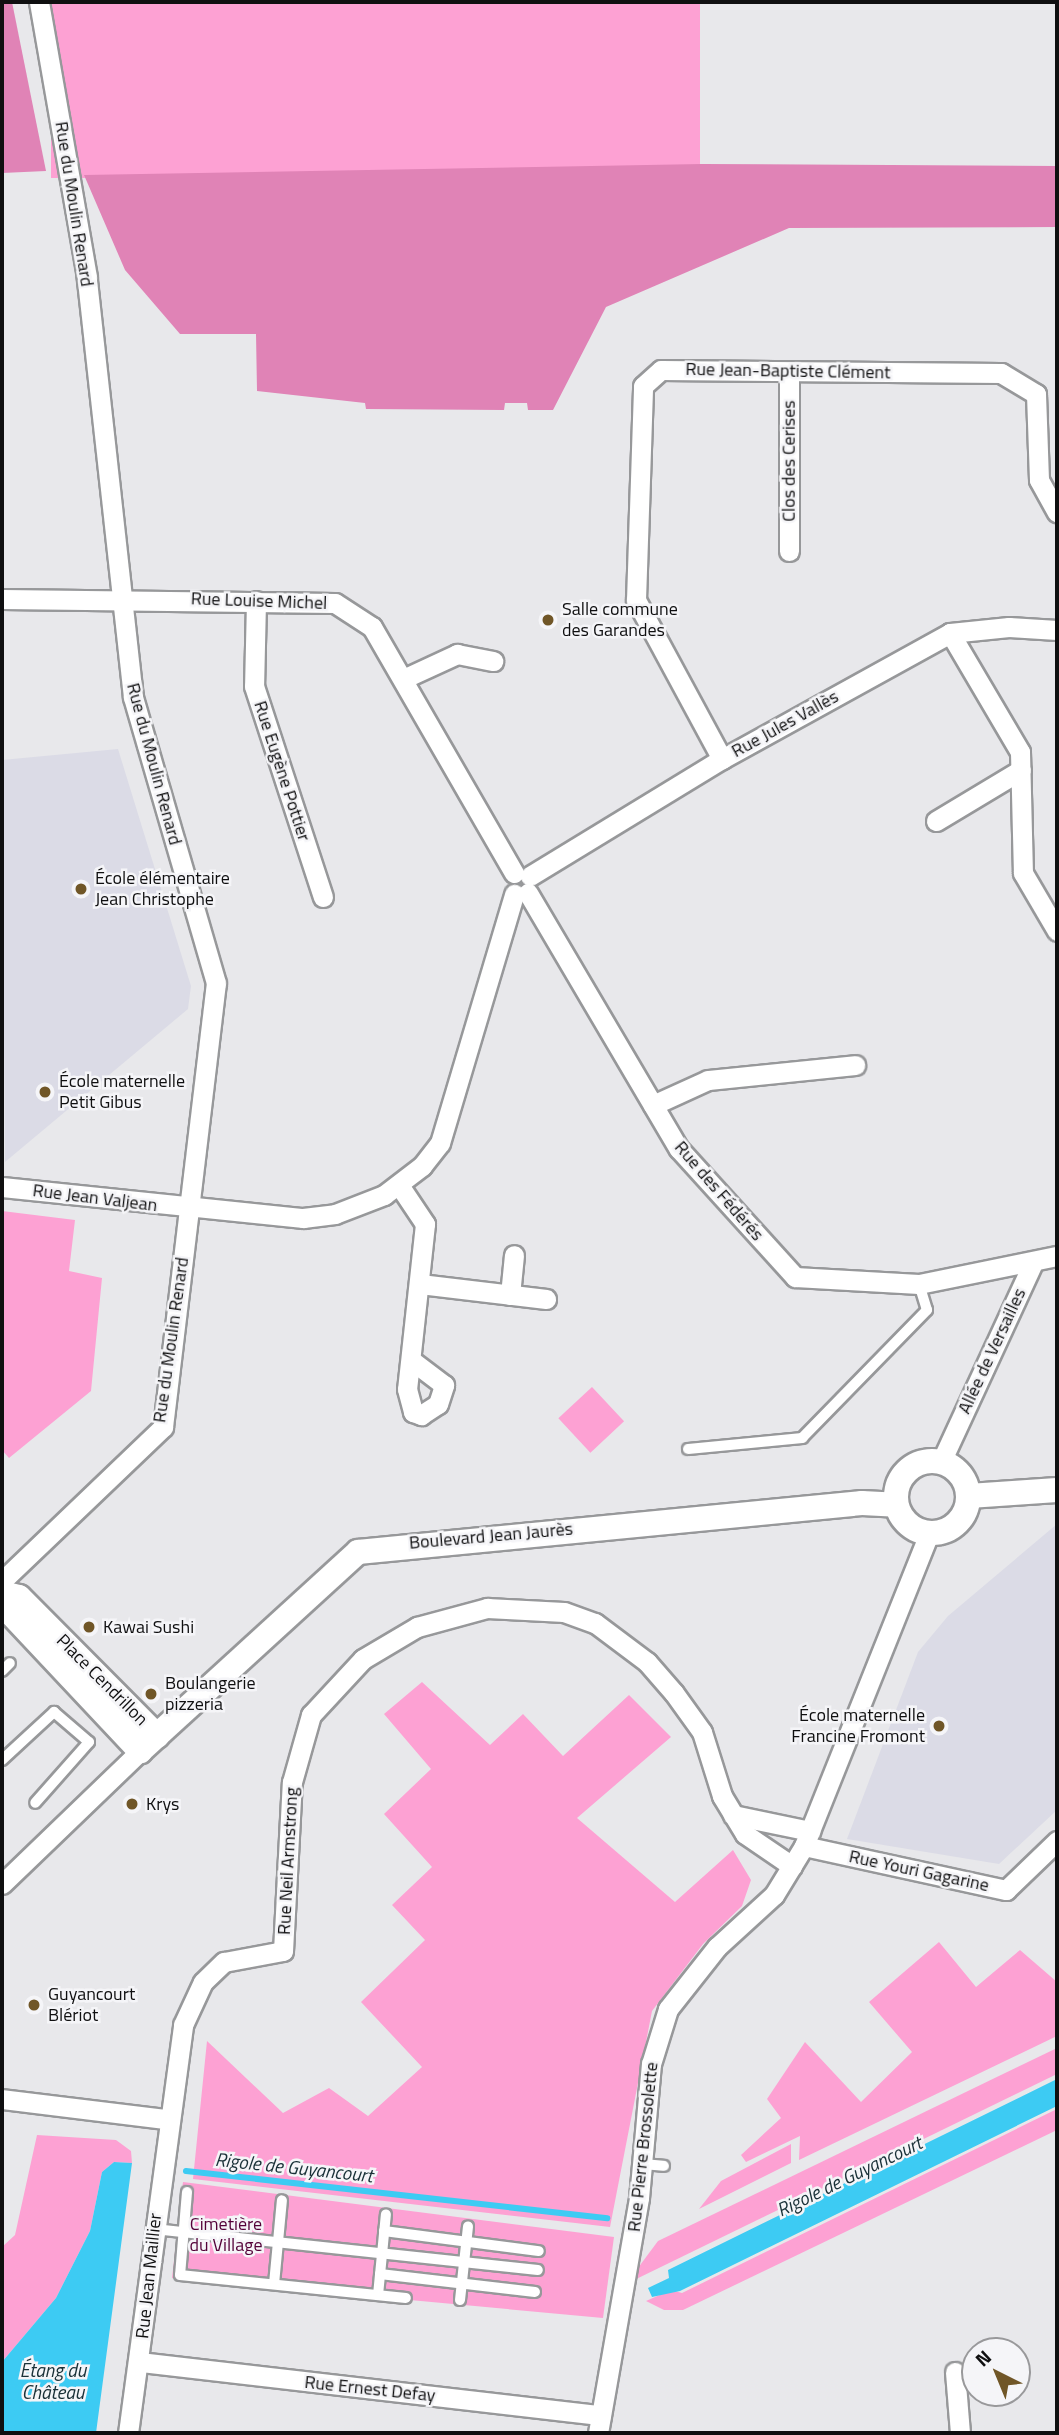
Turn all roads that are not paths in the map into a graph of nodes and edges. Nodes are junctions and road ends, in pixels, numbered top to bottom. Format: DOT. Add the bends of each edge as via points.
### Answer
graph roads {
  1 [pos="39,2"];
  2 [pos="789,372"];
  3 [pos="1057,512"];
  4 [pos="789,551"];
  5 [pos="121,596"];
  6 [pos="2,599"];
  7 [pos="256,601"];
  8 [pos="1057,630"];
  9 [pos="950,633"];
  10 [pos="493,661"];
  11 [pos="402,679"];
  12 [pos="722,759"];
  13 [pos="1021,770"];
  14 [pos="936,821"];
  15 [pos="522,884"];
  16 [pos="323,897"];
  17 [pos="1057,931"];
  18 [pos="855,1065"];
  19 [pos="653,1105"];
  20 [pos="399,1185"];
  21 [pos="2,1187"];
  22 [pos="188,1210"];
  23 [pos="514,1255"];
  24 [pos="1057,1256"];
  25 [pos="1032,1265"];
  26 [pos="420,1284"];
  27 [pos="919,1284"];
  28 [pos="510,1295"];
  29 [pos="546,1299"];
  30 [pos="411,1360"];
  31 [pos="688,1449"];
  32 [pos="941,1462"];
  33 [pos="1057,1490"];
  34 [pos="969,1496"];
  35 [pos="896,1505"];
  36 [pos="929,1534"];
  37 [pos="2,1581"];
  38 [pos="2,1593"];
  39 [pos="2,1604"];
  40 [pos="10,1663"];
  41 [pos="2,1671"];
  42 [pos="149,1743"];
  43 [pos="2,1760"];
  44 [pos="35,1803"];
  45 [pos="733,1815"];
  46 [pos="807,1838"];
  47 [pos="1057,1841"];
  48 [pos="792,1866"];
  49 [pos="2,1884"];
  50 [pos="247,1958"];
  51 [pos="2,2099"];
  52 [pos="166,2119"];
  53 [pos="642,2164"];
  54 [pos="664,2166"];
  55 [pos="187,2192"];
  56 [pos="282,2200"];
  57 [pos="386,2214"];
  58 [pos="468,2226"];
  59 [pos="153,2229"];
  60 [pos="384,2231"];
  61 [pos="184,2232"];
  62 [pos="278,2242"];
  63 [pos="466,2242"];
  64 [pos="539,2251"];
  65 [pos="382,2253"];
  66 [pos="464,2262"];
  67 [pos="538,2270"];
  68 [pos="380,2274"];
  69 [pos="462,2283"];
  70 [pos="274,2284"];
  71 [pos="535,2292"];
  72 [pos="378,2295"];
  73 [pos="406,2298"];
  74 [pos="460,2300"];
  75 [pos="140,2362"];
  76 [pos="955,2372"];
  77 [pos="599,2424"];
  78 [pos="128,2433"];
  79 [pos="960,2433"];
  1 -- 5 [label="street, Rue du Moulin Renard" via="87,278"];
  2 -- 3 [label="street, Rue Jean-Baptiste Clément" via="1002,373 1036,394 1040,480"];
  2 -- 4 [label="street, Clos des Cerises"];
  2 -- 12 [label="street, Rue Jean-Baptiste Clément" via="661,370 643,386 636,600"];
  5 -- 6 [label="street, Rue Louise Michel"];
  5 -- 7 [label="street, Rue Louise Michel"];
  5 -- 22 [label="street, Rue du Moulin Renard" via="133,697 216,983"];
  7 -- 11 [label="street, Rue Louise Michel" via="335,603 372,627"];
  7 -- 16 [label="street, Rue Eugène Pottier" via="254,686"];
  8 -- 9 [label="street, Rue Jules Vallès" via="1009,626"];
  9 -- 12 [label="street, Rue Jules Vallès"];
  9 -- 13 [label="street" via="1020,752"];
  10 -- 11 [label="street" via="457,654"];
  11 -- 15 [label="street, Rue Louise Michel"];
  12 -- 15 [label="street, Rue Jules Vallès"];
  13 -- 14 [label="street"];
  13 -- 17 [label="street" via="1023,873"];
  15 -- 19 [label="street, Rue des Fédérés"];
  15 -- 20 [label="street" via="440,1143"];
  18 -- 19 [label="street" via="708,1080"];
  19 -- 27 [label="street, Rue des Fédérés" via="679,1149 795,1277"];
  20 -- 22 [label="street" via="358,1207 326,1215"];
  20 -- 26 [label="street" via="425,1224"];
  21 -- 22 [label="street, Rue Jean Valjean"];
  22 -- 37 [label="street, Rue du Moulin Renard" via="163,1427"];
  23 -- 28 [label="street"];
  24 -- 25 [label="street"];
  25 -- 27 [label="street, Rue des Fédérés"];
  25 -- 32 [label="street, Allée de Versailles"];
  26 -- 28 [label="street"];
  26 -- 30 [label="street"];
  27 -- 31 [label="lane" via="927,1310 802,1438"];
  28 -- 29 [label="street"];
  32 -- 34 [label="street" via="961,1475"];
  32 -- 35 [label="street" via="906,1471"];
  33 -- 34 [label="street"];
  34 -- 36 [label="street" via="960,1520"];
  35 -- 36 [label="street" via="908,1525"];
  35 -- 42 [label="street, Boulevard Jean Jaurès" via="862,1503 358,1552"];
  36 -- 46 [label="street, Rue Pierre Brossolette"];
  38 -- 42 [label="street, Place Cendrillon" via="19,1597"];
  39 -- 42 [label="street, Place Cendrillon"];
  40 -- 41 [label="lane"];
  42 -- 49 [label="street"];
  43 -- 44 [label="lane" via="54,1712 89,1742"];
  45 -- 46 [label="street"];
  45 -- 48 [label="street, Rue Neil Armstrong" via="745,1834"];
  45 -- 50 [label="street, Rue Neil Armstrong" via="702,1732 648,1662 595,1623 564,1612 486,1608 417,1627 363,1660 311,1715 292,1782 283,1951"];
  46 -- 47 [label="street, Rue Youri Gagarine" via="869,1862 1006,1890"];
  46 -- 48 [label="street, Rue Pierre Brossolette"];
  48 -- 53 [label="street, Rue Pierre Brossolette" via="774,1895 717,1947 668,2009 651,2064"];
  50 -- 52 [label="street, Rue Jean Maillier" via="224,1962 203,1982 183,2025"];
  51 -- 52 [label="street"];
  52 -- 59 [label="street, Rue Jean Maillier"];
  53 -- 54 [label="lane"];
  53 -- 77 [label="street, Rue Pierre Brossolette"];
  55 -- 61 [label="lane"];
  56 -- 62 [label="lane"];
  57 -- 60 [label="lane"];
  58 -- 63 [label="lane"];
  59 -- 61 [label="lane"];
  59 -- 75 [label="street, Rue Jean Maillier"];
  60 -- 63 [label="lane"];
  60 -- 65 [label="lane"];
  61 -- 62 [label="lane"];
  61 -- 70 [label="lane" via="180,2275"];
  62 -- 65 [label="lane"];
  62 -- 70 [label="lane"];
  63 -- 64 [label="lane"];
  63 -- 66 [label="lane"];
  65 -- 66 [label="lane"];
  65 -- 68 [label="lane"];
  66 -- 67 [label="lane"];
  66 -- 69 [label="lane"];
  68 -- 69 [label="lane"];
  68 -- 72 [label="lane"];
  69 -- 71 [label="lane"];
  69 -- 74 [label="lane"];
  70 -- 72 [label="lane"];
  72 -- 73 [label="lane"];
  75 -- 77 [label="street, Rue Ernest Defay"];
  75 -- 78 [label="street, Rue Jean Maillier"];
  76 -- 79 [label="street"];
}
